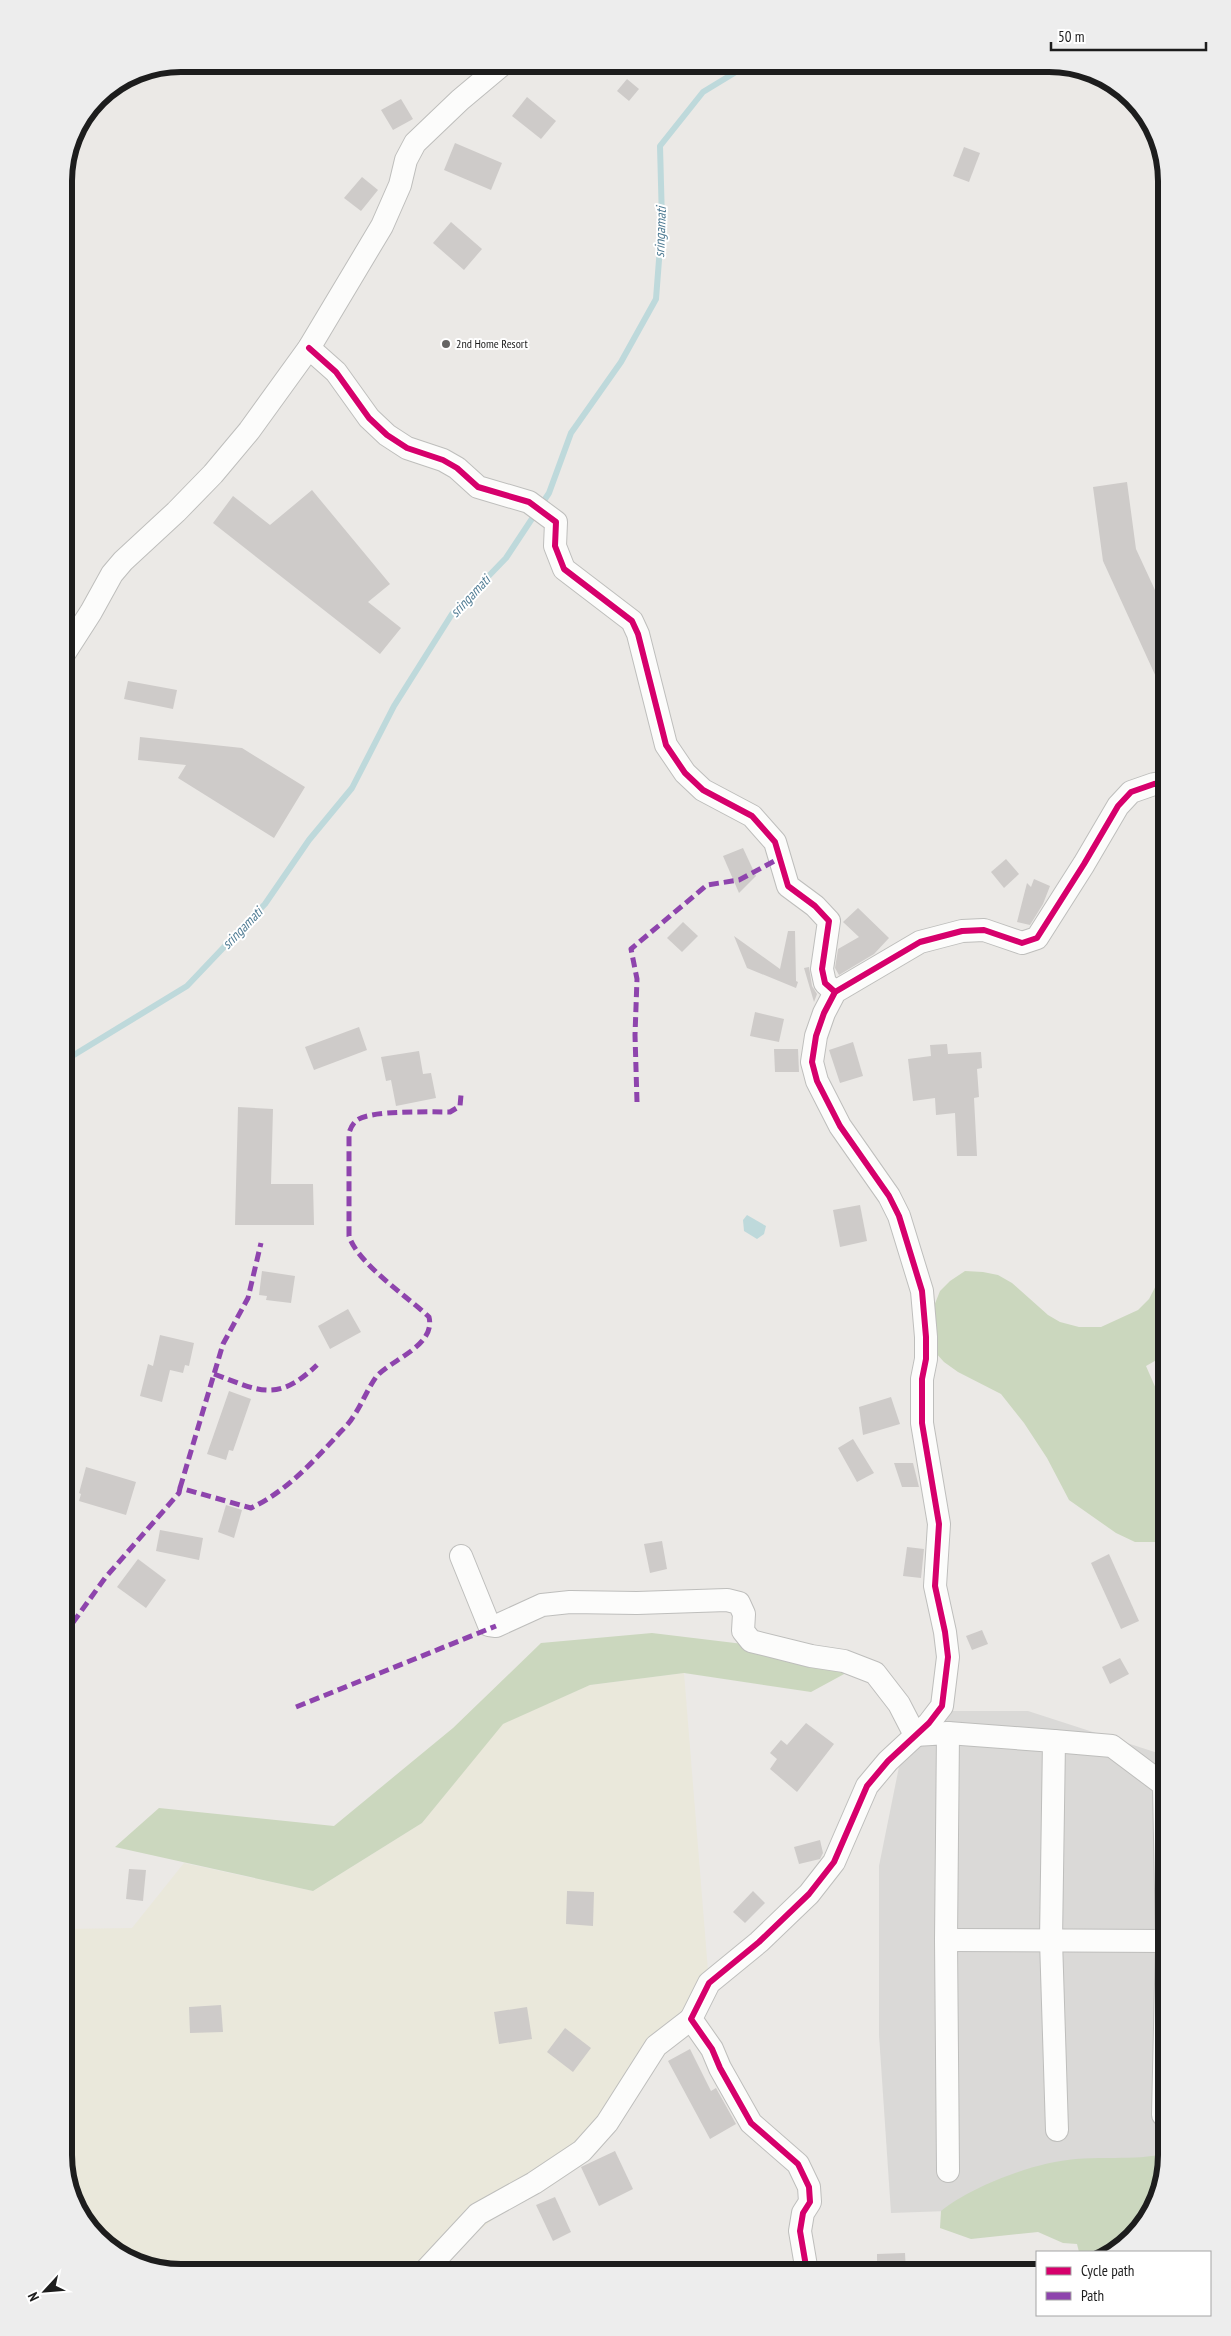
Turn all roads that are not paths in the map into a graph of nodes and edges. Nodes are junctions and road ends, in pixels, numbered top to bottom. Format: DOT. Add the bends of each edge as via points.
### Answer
graph roads {
  1 [pos="492,73"];
  2 [pos="309,348"];
  3 [pos="73,640"];
  4 [pos="1158,783"];
  5 [pos="835,992"];
  6 [pos="461,1556"];
  7 [pos="948,1733"];
  8 [pos="915,1734"];
  9 [pos="1054,1741"];
  10 [pos="1158,1780"];
  11 [pos="946,1940"];
  12 [pos="1051,1940"];
  13 [pos="1158,1941"];
  14 [pos="690,2018"];
  15 [pos="1056,2130"];
  16 [pos="948,2171"];
  17 [pos="432,2263"];
  18 [pos="806,2264"];
  1 -- 2 [label="street" via="415,143 382,226"];
  2 -- 3 [label="street" via="249,431 213,474 122,561"];
  2 -- 5 [label="street" via="336,372 369,418 387,435 407,448 458,468 478,487 529,502 556,522 555,546 564,569 632,621 666,745 685,773 703,790 752,816 776,842 788,886 829,921 822,970 825,983"];
  4 -- 5 [label="street" via="1131,792 1118,806 1037,938 1022,943 984,930 962,931 920,942"];
  5 -- 8 [label="street" via="816,1036 812,1062 824,1098 840,1126 896,1209 922,1290 926,1359 922,1380 922,1423 939,1524 934,1586 948,1657 942,1706 930,1723"];
  6 -- 8 [label="street" via="489,1624 496,1626 542,1605 570,1602 727,1600 739,1603 744,1614 743,1631 751,1640 844,1661 875,1673 899,1704"];
  7 -- 8 [label="street"];
  7 -- 9 [label="street"];
  7 -- 11 [label="street"];
  8 -- 14 [label="street" via="867,1786 834,1862 809,1894 759,1942 709,1983"];
  9 -- 10 [label="street" via="1112,1746"];
  9 -- 12 [label="street"];
  11 -- 12 [label="street"];
  11 -- 16 [label="street"];
  12 -- 13 [label="street"];
  12 -- 15 [label="street"];
  14 -- 17 [label="street" via="656,2046 607,2123 582,2151 534,2183 478,2214"];
  14 -- 18 [label="street" via="712,2049 751,2123 798,2164 809,2187 810,2202 800,2231"];
}
